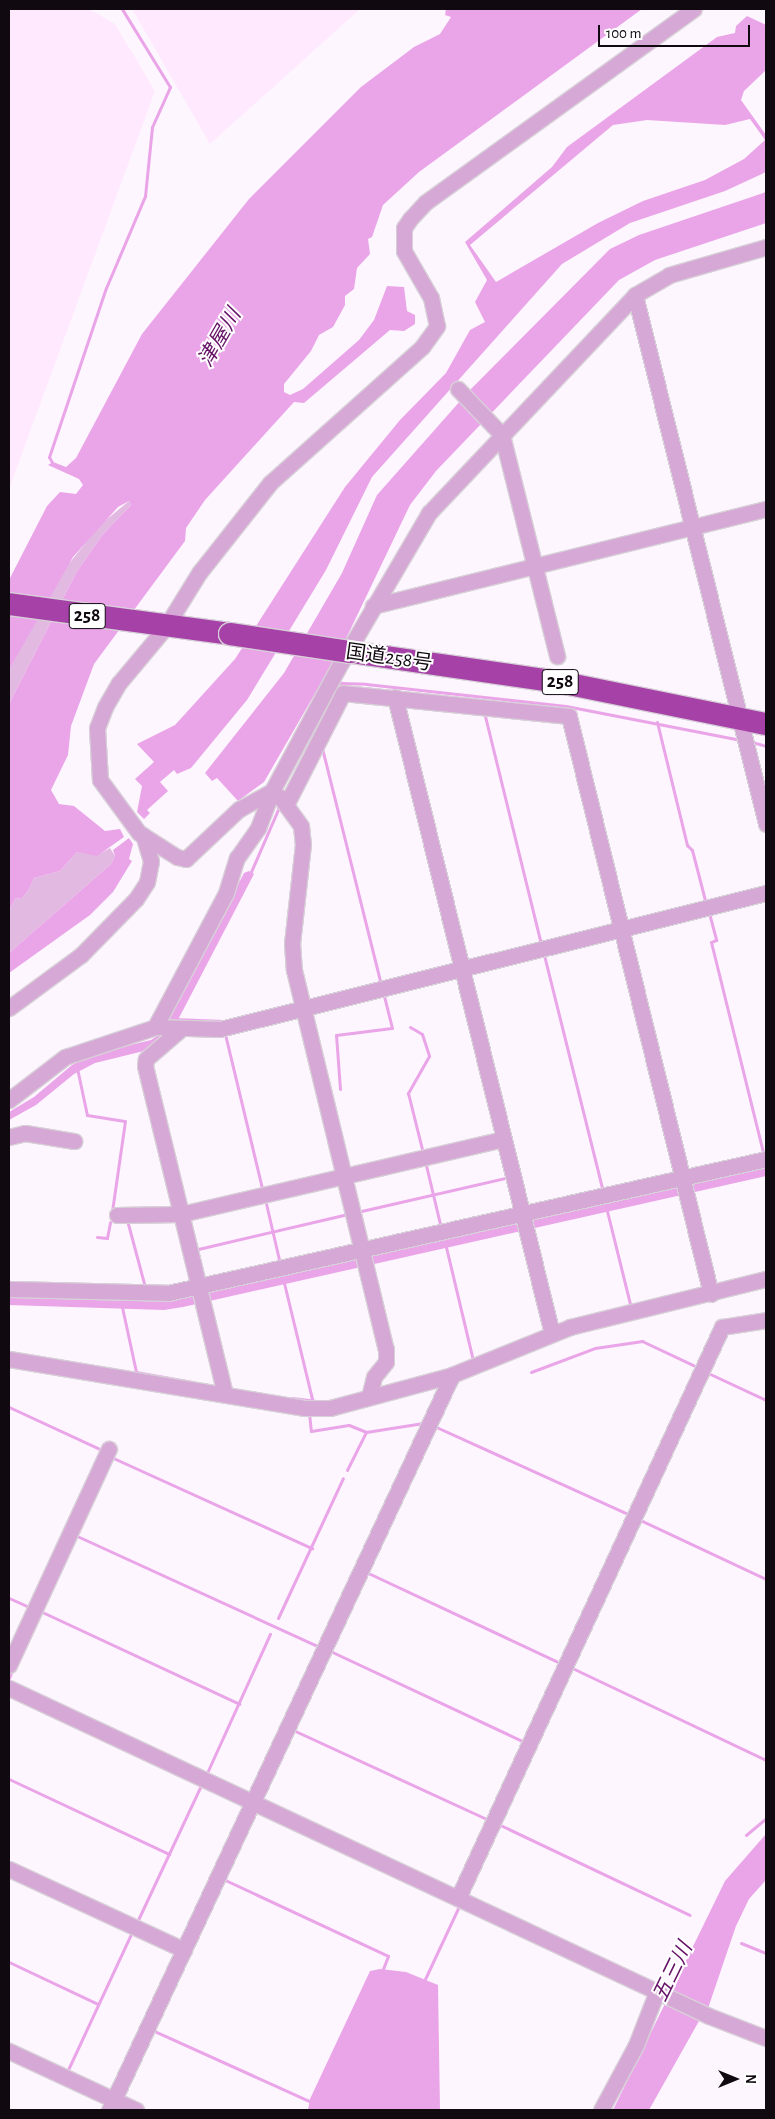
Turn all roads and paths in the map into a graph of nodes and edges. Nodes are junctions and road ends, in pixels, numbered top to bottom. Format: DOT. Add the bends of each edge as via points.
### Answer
graph roads {
  1 [pos="694,9"];
  2 [pos="766,248"];
  3 [pos="635,294"];
  4 [pos="458,389"];
  5 [pos="499,429"];
  6 [pos="766,509"];
  7 [pos="693,528"];
  8 [pos="536,565"];
  9 [pos="9,604"];
  10 [pos="373,606"];
  11 [pos="165,628"];
  12 [pos="557,656"];
  13 [pos="395,697"];
  14 [pos="740,717"];
  15 [pos="766,724"];
  16 [pos="281,798"];
  17 [pos="766,824"];
  18 [pos="143,836"];
  19 [pos="766,893"];
  20 [pos="622,929"];
  21 [pos="462,968"];
  22 [pos="9,1008"];
  23 [pos="305,1009"];
  24 [pos="168,1028"];
  25 [pos="9,1100"];
  26 [pos="9,1137"];
  27 [pos="503,1139"];
  28 [pos="74,1141"];
  29 [pos="766,1159"];
  30 [pos="343,1175"];
  31 [pos="683,1177"];
  32 [pos="182,1214"];
  33 [pos="522,1214"];
  34 [pos="117,1215"];
  35 [pos="360,1249"];
  36 [pos="766,1279"];
  37 [pos="199,1286"];
  38 [pos="9,1289"];
  39 [pos="710,1294"];
  40 [pos="766,1320"];
  41 [pos="552,1334"];
  42 [pos="9,1359"];
  43 [pos="452,1375"];
  44 [pos="225,1394"];
  45 [pos="369,1396"];
  46 [pos="109,1450"];
  47 [pos="9,1665"];
  48 [pos="9,1688"];
  49 [pos="252,1802"];
  50 [pos="9,1868"];
  51 [pos="458,1898"];
  52 [pos="184,1950"];
  53 [pos="657,1991"];
  54 [pos="766,2038"];
  55 [pos="9,2052"];
  56 [pos="112,2105"];
  57 [pos="136,2110"];
  58 [pos="601,2110"];
  1 -- 11 [label="street" via="426,202 410,219 404,228 404,251 431,298 437,326 422,347 270,483 199,573"];
  2 -- 3 [label="street" via="669,276"];
  3 -- 5 [label="street"];
  3 -- 7 [label="street"];
  4 -- 5 [label="street"];
  5 -- 8 [label="street"];
  5 -- 10 [label="street" via="429,513"];
  6 -- 7 [label="street"];
  7 -- 8 [label="street"];
  7 -- 14 [label="street"];
  8 -- 10 [label="street"];
  8 -- 12 [label="street"];
  9 -- 11 [label="highway, 国道258号 / 258"];
  10 -- 16 [label="street"];
  11 -- 14 [label="highway, 国道258号 / 258, bridge" via="230,634 559,682"];
  11 -- 18 [label="street" via="119,683 97,728 100,780 127,820"];
  13 -- 16 [label="street" via="340,694"];
  13 -- 20 [label="street" via="569,716"];
  13 -- 21 [label="street"];
  14 -- 15 [label="highway, 国道258号 / 258"];
  14 -- 17 [label="street"];
  16 -- 18 [label="street" via="239,809 186,859"];
  16 -- 23 [label="street" via="302,835 292,943 294,970"];
  16 -- 24 [label="street" via="236,858 226,893"];
  18 -- 22 [label="street" via="151,861 147,882 136,899 81,955"];
  19 -- 20 [label="street"];
  20 -- 21 [label="street"];
  20 -- 31 [label="street"];
  21 -- 23 [label="street"];
  21 -- 27 [label="street"];
  23 -- 24 [label="street" via="220,1028"];
  23 -- 30 [label="street"];
  24 -- 25 [label="street" via="66,1057"];
  24 -- 32 [label="street" via="145,1066"];
  26 -- 28 [label="street" via="26,1133"];
  27 -- 30 [label="street"];
  27 -- 33 [label="street"];
  29 -- 31 [label="street"];
  30 -- 32 [label="street"];
  30 -- 35 [label="street"];
  31 -- 33 [label="street"];
  31 -- 39 [label="street"];
  32 -- 34 [label="street"];
  32 -- 37 [label="street"];
  33 -- 35 [label="street"];
  33 -- 41 [label="street"];
  35 -- 37 [label="street"];
  35 -- 45 [label="street" via="387,1356 374,1377"];
  36 -- 39 [label="street"];
  37 -- 38 [label="street" via="154,1294"];
  37 -- 44 [label="street"];
  39 -- 41 [label="street"];
  40 -- 51 [label="street" via="722,1327"];
  41 -- 43 [label="street"];
  42 -- 44 [label="street"];
  43 -- 45 [label="street"];
  43 -- 49 [label="street"];
  44 -- 45 [label="street" via="304,1408 330,1408"];
  46 -- 47 [label="street"];
  48 -- 49 [label="street"];
  49 -- 51 [label="street"];
  49 -- 52 [label="street"];
  50 -- 52 [label="street"];
  51 -- 53 [label="street"];
  52 -- 56 [label="street"];
  53 -- 54 [label="street"];
  53 -- 58 [label="street" via="636,2045"];
  55 -- 56 [label="street"];
  56 -- 57 [label="street"];
}
